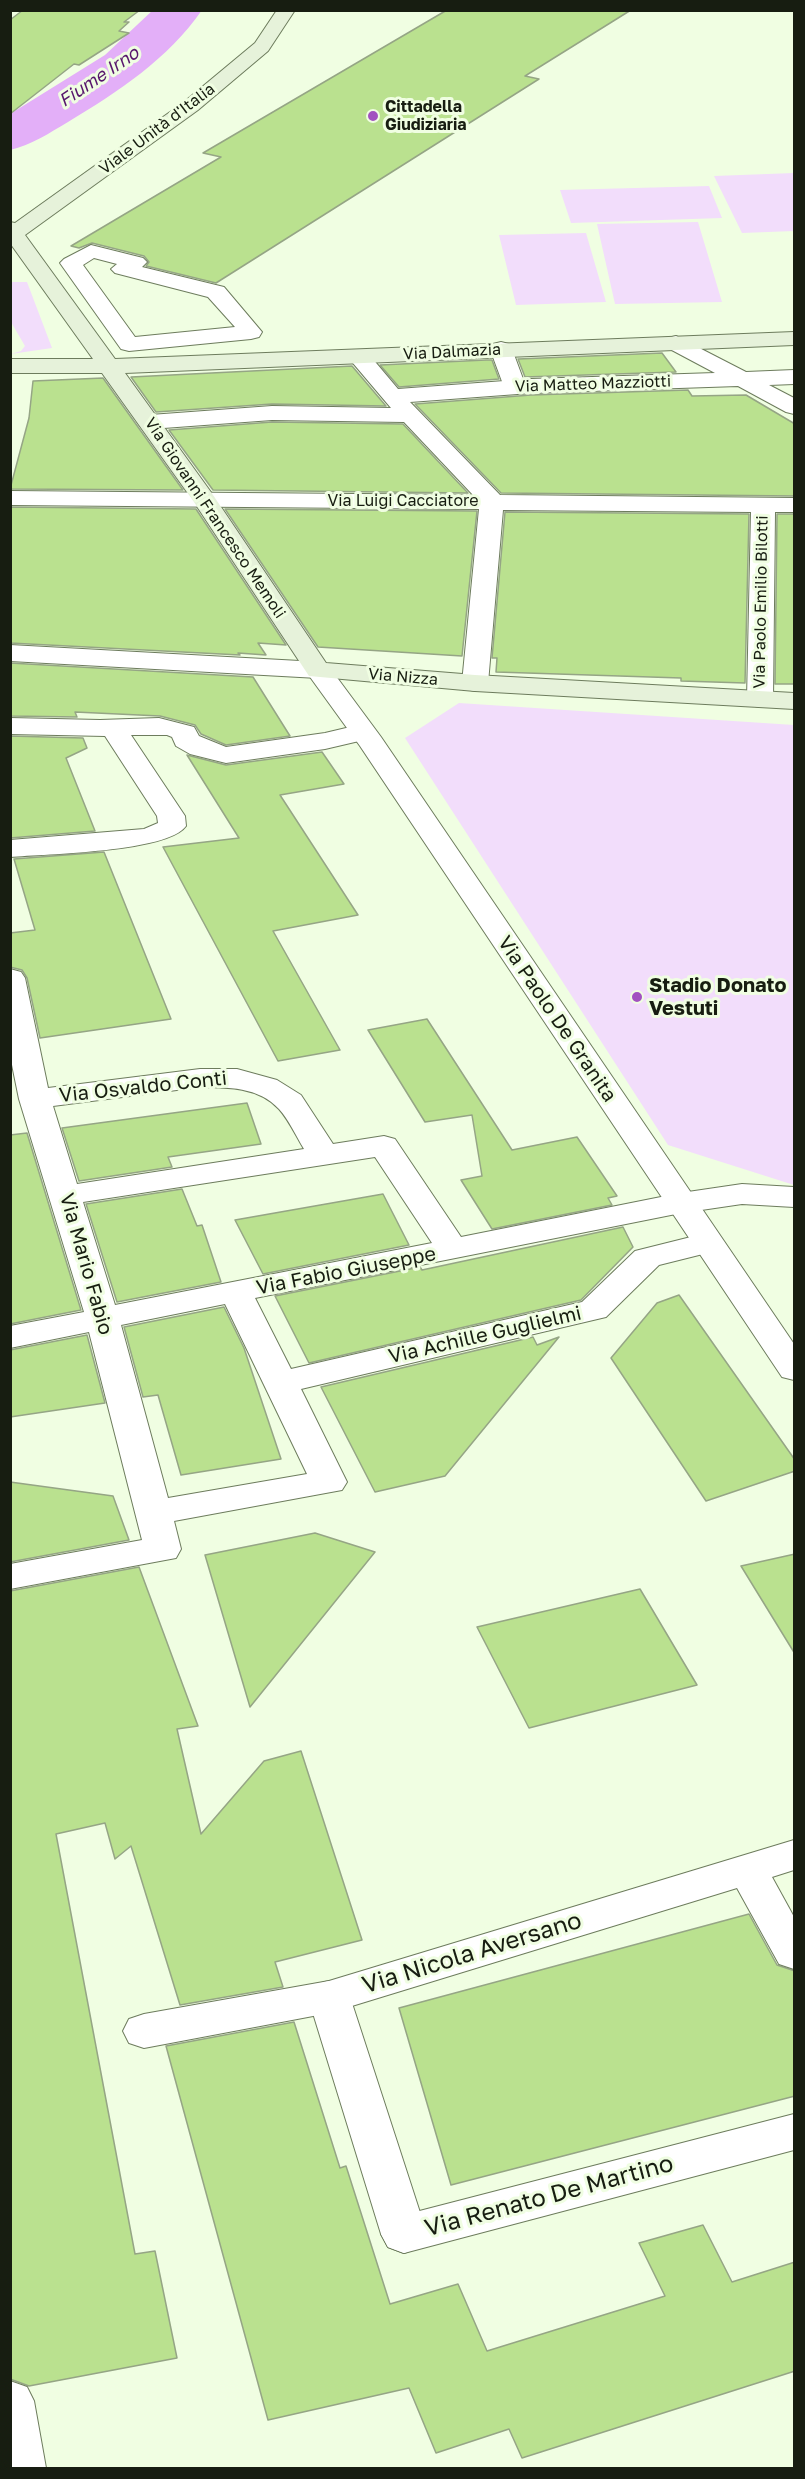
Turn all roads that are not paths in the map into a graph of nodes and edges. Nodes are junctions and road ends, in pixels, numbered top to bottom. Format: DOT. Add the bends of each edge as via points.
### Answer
graph roads {
  1 [pos="286,10"];
  2 [pos="60,202"];
  3 [pos="10,212"];
  4 [pos="12,233"];
  5 [pos="10,255"];
  6 [pos="39,265"];
  7 [pos="795,338"];
  8 [pos="676,343"];
  9 [pos="129,344"];
  10 [pos="501,349"];
  11 [pos="358,356"];
  12 [pos="10,366"];
  13 [pos="144,366"];
  14 [pos="111,367"];
  15 [pos="795,377"];
  16 [pos="742,380"];
  17 [pos="515,387"];
  18 [pos="392,396"];
  19 [pos="795,407"];
  20 [pos="410,415"];
  21 [pos="150,422"];
  22 [pos="10,498"];
  23 [pos="205,500"];
  24 [pos="492,501"];
  25 [pos="763,505"];
  26 [pos="795,505"];
  27 [pos="10,653"];
  28 [pos="318,670"];
  29 [pos="475,683"];
  30 [pos="760,699"];
  31 [pos="795,701"];
  32 [pos="10,726"];
  33 [pos="113,728"];
  34 [pos="363,732"];
  35 [pos="10,849"];
  36 [pos="10,978"];
  37 [pos="35,1099"];
  38 [pos="324,1156"];
  39 [pos="66,1195"];
  40 [pos="795,1197"];
  41 [pos="681,1203"];
  42 [pos="707,1243"];
  43 [pos="453,1249"];
  44 [pos="236,1293"];
  45 [pos="103,1320"];
  46 [pos="10,1337"];
  47 [pos="795,1369"];
  48 [pos="280,1383"];
  49 [pos="153,1513"];
  50 [pos="10,1577"];
  51 [pos="795,1856"];
  52 [pos="747,1869"];
  53 [pos="795,1953"];
  54 [pos="329,1997"];
  55 [pos="144,2031"];
  56 [pos="795,2132"];
  57 [pos="10,2401"];
  58 [pos="21,2469"];
  1 -- 2 [label="main road, Viale Unità d'Italia" via="262,47"];
  2 -- 3 [label="main road" via="37,211"];
  2 -- 4 [label="main road, Viale Unità d'Italia"];
  4 -- 6 [label="main road, Via Giovanni Francesco Memoli"];
  5 -- 6 [label="main road"];
  6 -- 14 [label="main road, Via Giovanni Francesco Memoli"];
  7 -- 8 [label="main road, Via Dalmazia"];
  8 -- 10 [label="main road, Via Dalmazia"];
  8 -- 16 [label="street"];
  9 -- 9 [label="street" via="140,343 251,332 216,292 122,269 136,262 91,252 71,263"];
  9 -- 13 [label="street"];
  10 -- 11 [label="main road, Via Dalmazia"];
  10 -- 17 [label="street"];
  11 -- 13 [label="main road, Via Dalmazia"];
  11 -- 18 [label="street"];
  12 -- 14 [label="main road, Via Dalmazia"];
  13 -- 14 [label="main road, Via Dalmazia"];
  14 -- 21 [label="main road, Via Giovanni Francesco Memoli"];
  15 -- 16 [label="street, Via Matteo Mazziotti"];
  16 -- 17 [label="street, Via Matteo Mazziotti"];
  16 -- 19 [label="street"];
  17 -- 18 [label="street, Via Matteo Mazziotti"];
  18 -- 20 [label="street"];
  20 -- 21 [label="street" via="272,413"];
  20 -- 24 [label="street"];
  21 -- 23 [label="main road, Via Giovanni Francesco Memoli"];
  22 -- 23 [label="street, Via Luigi Cacciatore"];
  23 -- 24 [label="street, Via Luigi Cacciatore"];
  23 -- 28 [label="main road, Via Giovanni Francesco Memoli"];
  24 -- 25 [label="street, Via Luigi Cacciatore"];
  24 -- 29 [label="street"];
  25 -- 26 [label="street, Via Luigi Cacciatore"];
  25 -- 30 [label="street, Via Paolo Emilio Bilotti"];
  27 -- 28 [label="street, Via Nizza"];
  28 -- 29 [label="main road, Via Nizza"];
  28 -- 34 [label="street, Via Paolo De Granita"];
  29 -- 30 [label="main road, Via Nizza"];
  30 -- 31 [label="main road, Via Nizza"];
  32 -- 33 [label="street"];
  33 -- 34 [label="street" via="175,728 200,748 226,755"];
  33 -- 35 [label="street" via="171,816 172,826 144,837"];
  34 -- 41 [label="street, Via Paolo De Granita"];
  36 -- 37 [label="street, Via Mario Fabio"];
  37 -- 38 [label="street, Via Osvaldo Conti" via="200,1078 237,1078 266,1087 290,1102"];
  37 -- 39 [label="street, Via Mario Fabio"];
  38 -- 39 [label="street"];
  38 -- 43 [label="street" via="384,1146"];
  39 -- 45 [label="street, Via Mario Fabio"];
  40 -- 41 [label="street, Via Fabio Giuseppe" via="742,1194"];
  41 -- 42 [label="street, Via Paolo De Granita"];
  41 -- 43 [label="street, Via Fabio Giuseppe"];
  42 -- 47 [label="street, Via Paolo De Granita"];
  42 -- 48 [label="street, Via Achille Guglielmi" via="647,1258 594,1310"];
  43 -- 44 [label="street, Via Fabio Giuseppe"];
  44 -- 45 [label="street, Via Fabio Giuseppe"];
  44 -- 48 [label="street"];
  45 -- 46 [label="street, Via Fabio Giuseppe"];
  45 -- 49 [label="street, Via Mario Fabio"];
  48 -- 49 [label="street" via="329,1482"];
  49 -- 50 [label="street, Via Mario Fabio" via="163,1549"];
  51 -- 52 [label="street, Via Nicola Aversano"];
  52 -- 53 [label="street"];
  52 -- 54 [label="street, Via Nicola Aversano"];
  54 -- 55 [label="street, Via Nicola Aversano"];
  54 -- 56 [label="street, Via Renato De Martino" via="404,2234"];
  57 -- 58 [label="street"];
}
